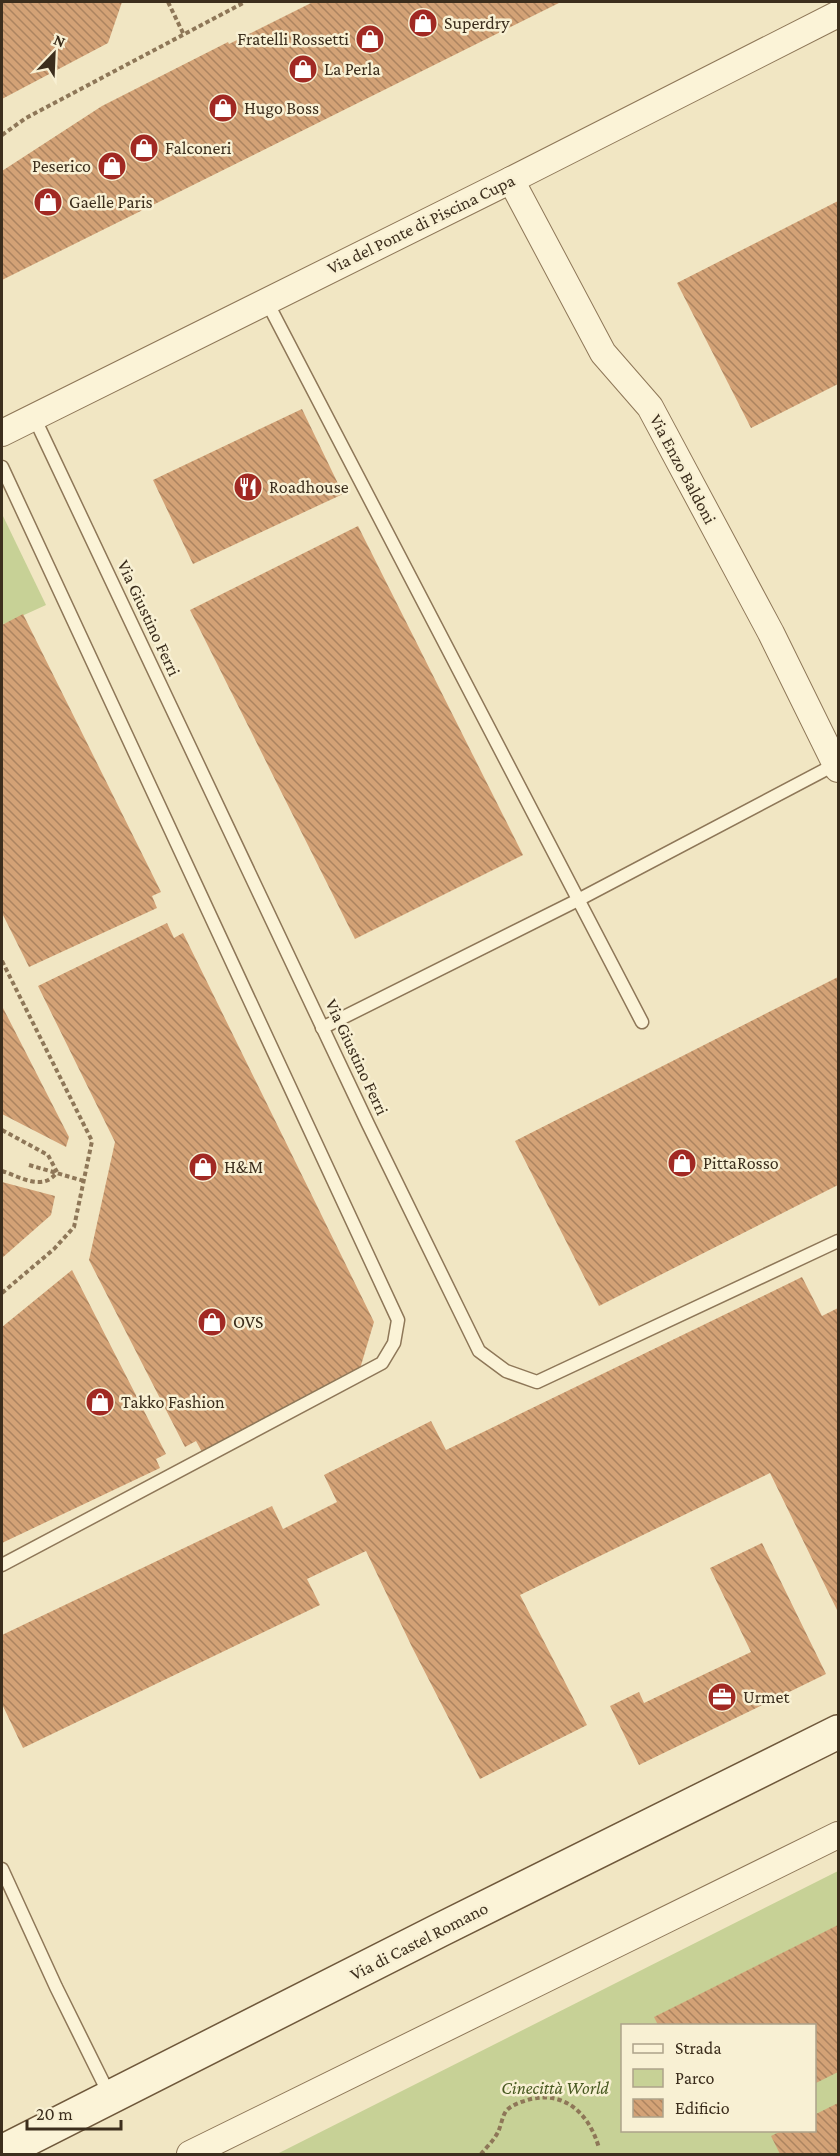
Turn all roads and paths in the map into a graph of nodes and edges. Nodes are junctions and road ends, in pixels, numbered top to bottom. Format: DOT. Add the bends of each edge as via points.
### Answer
graph roads {
  1 [pos="168,2"];
  2 [pos="245,2"];
  3 [pos="838,14"];
  4 [pos="184,34"];
  5 [pos="2,135"];
  6 [pos="511,180"];
  7 [pos="266,300"];
  8 [pos="34,417"];
  9 [pos="2,433"];
  10 [pos="2,467"];
  11 [pos="837,767"];
  12 [pos="578,900"];
  13 [pos="2,961"];
  14 [pos="642,1022"];
  15 [pos="322,1028"];
  16 [pos="2,1130"];
  17 [pos="29,1165"];
  18 [pos="2,1171"];
  19 [pos="57,1172"];
  20 [pos="84,1180"];
  21 [pos="838,1241"];
  22 [pos="2,1293"];
  23 [pos="2,1565"];
  24 [pos="838,1732"];
  25 [pos="838,1835"];
  26 [pos="2,1869"];
  27 [pos="110,2097"];
  28 [pos="599,2148"];
  29 [pos="2,2152"];
  30 [pos="190,2154"];
  31 [pos="481,2154"];
  1 -- 4 [label="path"];
  2 -- 4 [label="path"];
  3 -- 6 [label="street, Via del Ponte di Piscina Cupa"];
  4 -- 5 [label="path" via="26,118"];
  6 -- 7 [label="street, Via del Ponte di Piscina Cupa"];
  6 -- 11 [label="street, Via Enzo Baldoni" via="603,353 650,407 771,633"];
  7 -- 8 [label="street, Via del Ponte di Piscina Cupa"];
  7 -- 12 [label="lane"];
  8 -- 9 [label="street, Via del Ponte di Piscina Cupa"];
  8 -- 15 [label="lane, Via Giustino Ferri"];
  10 -- 23 [label="lane" via="398,1320 394,1343 382,1364"];
  11 -- 12 [label="lane"];
  12 -- 14 [label="lane"];
  12 -- 15 [label="lane"];
  13 -- 20 [label="path" via="92,1141"];
  15 -- 21 [label="lane, Via Giustino Ferri" via="479,1351 506,1371 537,1382"];
  16 -- 19 [label="path" via="48,1155"];
  17 -- 19 [label="path"];
  18 -- 19 [label="path" via="39,1184 51,1180"];
  19 -- 20 [label="path"];
  20 -- 22 [label="path" via="74,1227"];
  24 -- 27 [label="street, Via di Castel Romano"];
  25 -- 30 [label="street"];
  26 -- 27 [label="lane"];
  27 -- 29 [label="street, Via di Castel Romano"];
  28 -- 31 [label="path" via="594,2131 572,2105 538,2098 507,2110 497,2135"];
}
